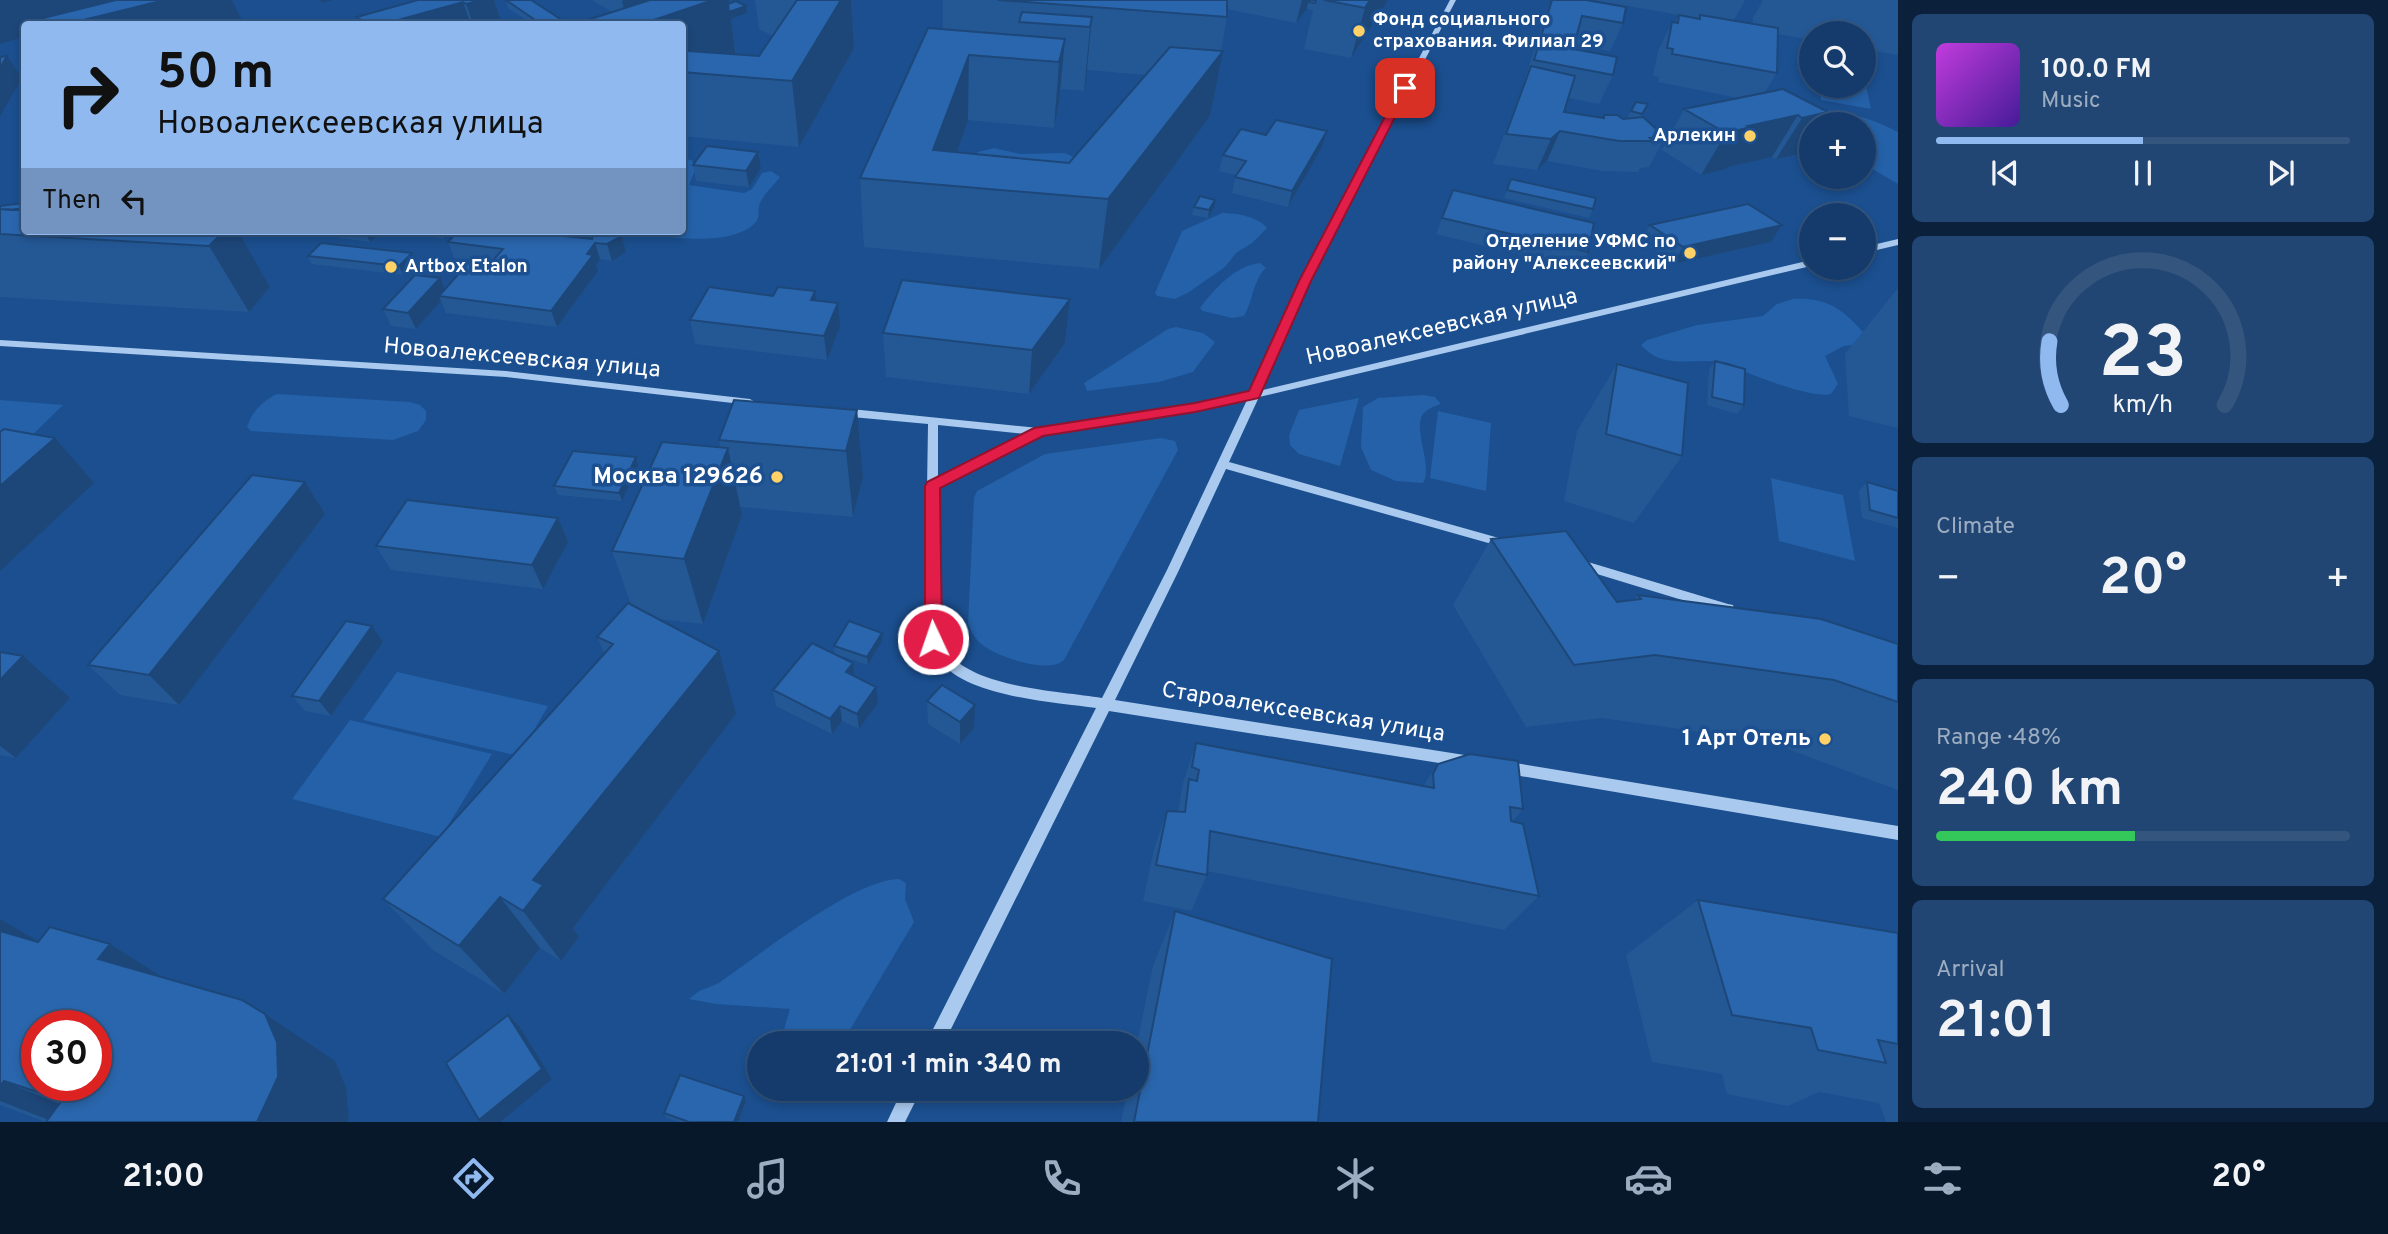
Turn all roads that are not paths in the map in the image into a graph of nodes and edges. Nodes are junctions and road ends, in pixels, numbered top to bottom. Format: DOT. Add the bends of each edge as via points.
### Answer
graph roads {
  1 [pos="1452,0"];
  2 [pos="1898,242"];
  3 [pos="1876,247"];
  4 [pos="1799,266"];
  5 [pos="0,343"];
  6 [pos="1254,395"];
  7 [pos="761,403"];
  8 [pos="827,410"];
  9 [pos="933,422"];
  10 [pos="1040,432"];
  11 [pos="1222,464"];
  12 [pos="932,486"];
  13 [pos="1513,546"];
  14 [pos="1566,561"];
  15 [pos="1746,615"];
  16 [pos="1105,705"];
  17 [pos="1898,833"];
  18 [pos="941,1031"];
  19 [pos="906,1101"];
  20 [pos="896,1122"];
  1 -- 6 [label="street" via="1305,281"];
  2 -- 3 [label="street"];
  4 -- 6 [label="street, Новоалексеевская улица"];
  5 -- 7 [label="street, Новоалексеевская улица" via="506,374"];
  6 -- 10 [label="street, Новоалексеевская улица"];
  6 -- 11 [label="street"];
  8 -- 9 [label="street, Новоалексеевская улица"];
  9 -- 10 [label="street, Новоалексеевская улица"];
  9 -- 12 [label="street, Староалексеевская улица"];
  10 -- 12 [label="street, Новоалексеевская улица"];
  11 -- 13 [label="street"];
  11 -- 16 [label="street"];
  12 -- 16 [label="street, Староалексеевская улица" via="931,621 933,639 944,659 957,670 997,687"];
  14 -- 15 [label="street"];
  16 -- 17 [label="street, Староалексеевская улица"];
  16 -- 18 [label="street"];
  19 -- 20 [label="street"];
}
